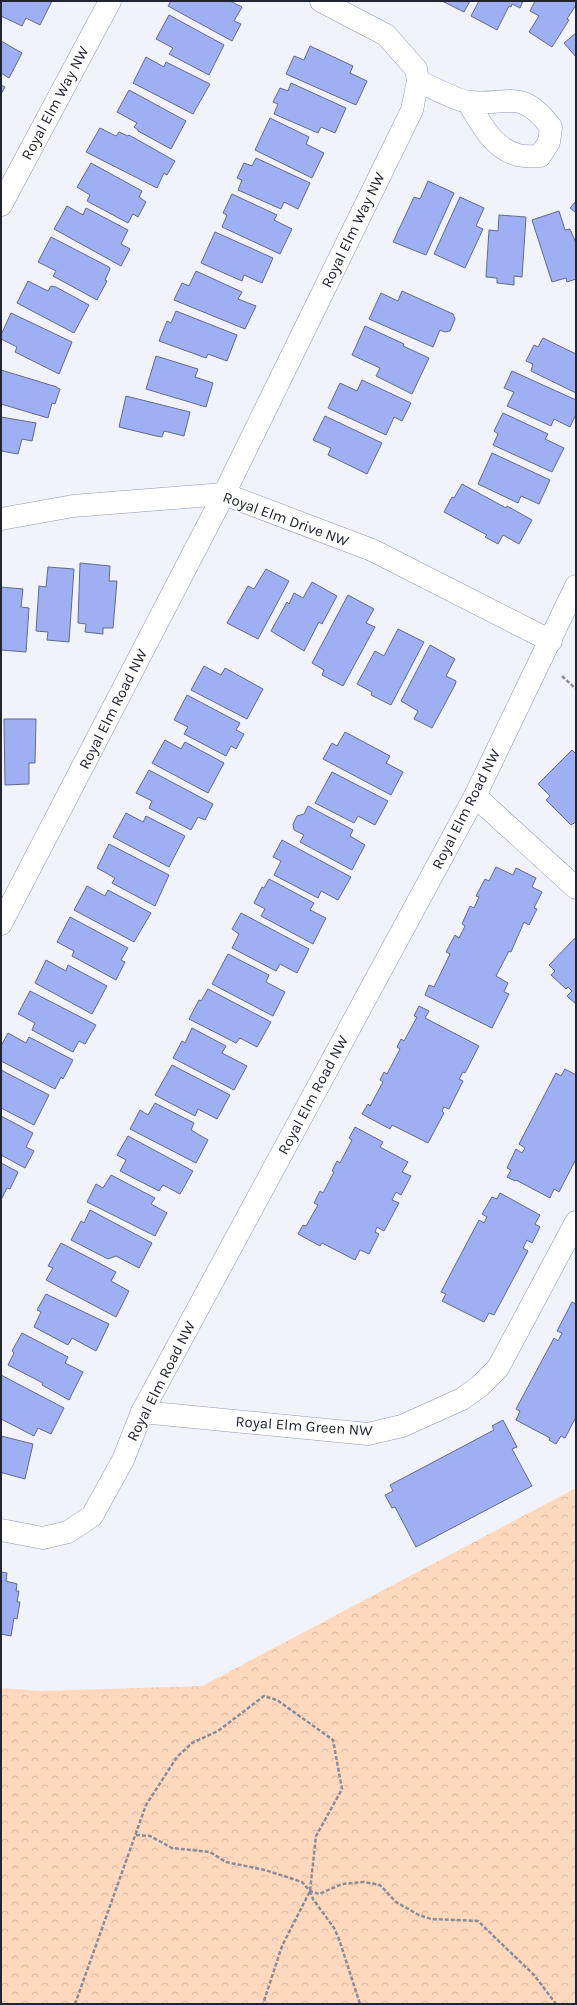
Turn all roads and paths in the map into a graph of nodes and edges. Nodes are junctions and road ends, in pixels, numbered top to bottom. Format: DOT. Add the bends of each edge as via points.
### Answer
graph roads {
  1 [pos="110,1"];
  2 [pos="321,1"];
  3 [pos="418,81"];
  4 [pos="468,102"];
  5 [pos="1,204"];
  6 [pos="224,494"];
  7 [pos="1,519"];
  8 [pos="576,586"];
  9 [pos="550,641"];
  10 [pos="564,678"];
  11 [pos="576,689"];
  12 [pos="475,796"];
  13 [pos="576,888"];
  14 [pos="7,898"];
  15 [pos="1,924"];
  16 [pos="576,1222"];
  17 [pos="142,1412"];
  18 [pos="1,1530"];
  19 [pos="136,1835"];
  20 [pos="310,1891"];
  21 [pos="75,2004"];
  22 [pos="263,2004"];
  23 [pos="360,2004"];
  24 [pos="556,2004"];
  1 -- 5 [label="street, Royal Elm Way NW"];
  2 -- 3 [label="street" via="386,35 416,69"];
  3 -- 4 [label="street"];
  3 -- 6 [label="street, Royal Elm Way NW" via="412,110"];
  6 -- 7 [label="street, Royal Elm Drive NW" via="73,506"];
  6 -- 9 [label="street, Royal Elm Drive NW" via="372,550"];
  6 -- 14 [label="street, Royal Elm Road NW"];
  8 -- 9 [label="street, Royal Elm Road NW"];
  9 -- 12 [label="street, Royal Elm Road NW"];
  10 -- 11 [label="path"];
  12 -- 13 [label="street"];
  12 -- 17 [label="street, Royal Elm Road NW"];
  14 -- 15 [label="street, Royal Elm Road NW"];
  16 -- 17 [label="street, Royal Elm Green NW" via="498,1368 462,1399 402,1426 368,1434"];
  17 -- 18 [label="street, Royal Elm Road NW" via="123,1460 92,1516 68,1532 43,1538"];
  19 -- 20 [label="path" via="150,1836 172,1848 210,1852 226,1862 265,1870 302,1882"];
  19 -- 20 [label="path" via="146,1805 177,1757 192,1743 218,1731 264,1696 277,1700 333,1740 342,1789 316,1836"];
  19 -- 21 [label="path"];
  20 -- 22 [label="path" via="282,1946"];
  20 -- 23 [label="path" via="313,1900 339,1939"];
  20 -- 24 [label="path" via="319,1894 342,1884 364,1882 380,1886 396,1902 418,1915 430,1919 478,1921 534,1975"];
}
